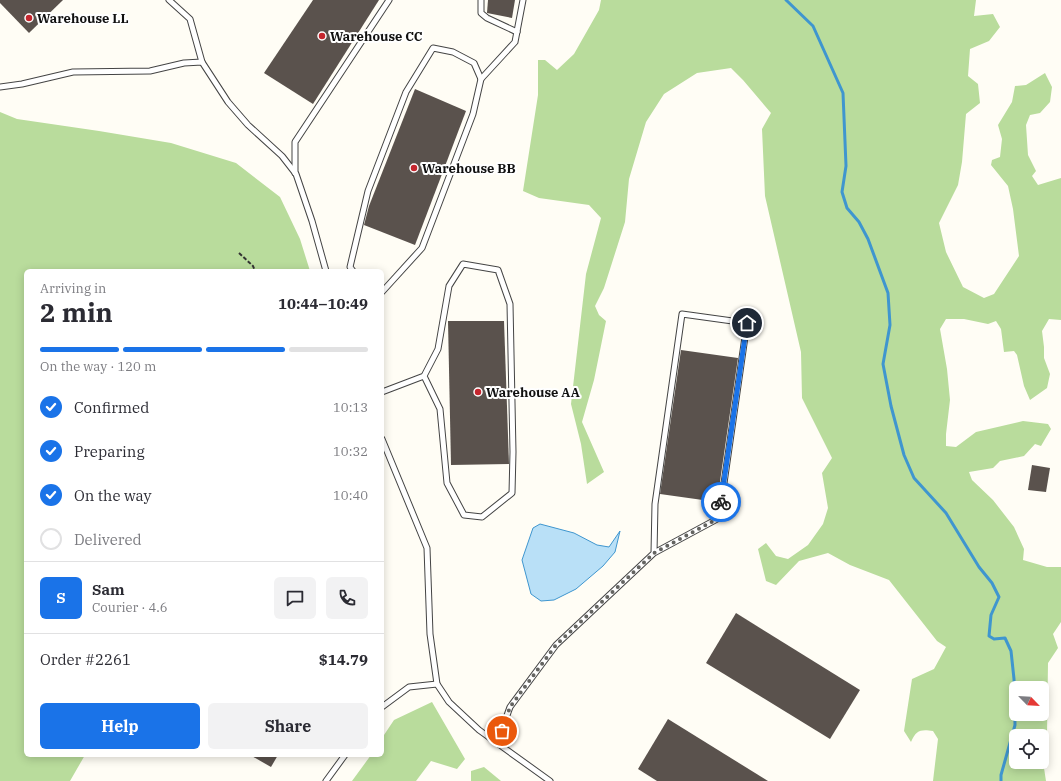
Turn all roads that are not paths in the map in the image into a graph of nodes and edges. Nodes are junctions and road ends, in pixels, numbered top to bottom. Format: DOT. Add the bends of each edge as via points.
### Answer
graph roads {
  1 [pos="169,0"];
  2 [pos="389,0"];
  3 [pos="481,0"];
  4 [pos="523,0"];
  5 [pos="517,32"];
  6 [pos="202,62"];
  7 [pos="481,79"];
  8 [pos="0,87"];
  9 [pos="296,174"];
  10 [pos="325,269"];
  11 [pos="352,269"];
  12 [pos="384,290"];
  13 [pos="424,376"];
  14 [pos="384,391"];
  15 [pos="384,444"];
  16 [pos="654,553"];
  17 [pos="437,684"];
  18 [pos="384,706"];
  19 [pos="498,743"];
  20 [pos="344,757"];
  21 [pos="326,781"];
  22 [pos="550,781"];
  1 -- 6 [label="lane" via="190,18"];
  2 -- 9 [label="lane" via="294,142"];
  3 -- 5 [label="lane" via="481,13"];
  4 -- 5 [label="lane"];
  5 -- 7 [label="lane" via="515,42"];
  6 -- 8 [label="lane" via="184,63 150,71 73,72"];
  6 -- 9 [label="lane" via="228,102 248,125 282,156"];
  7 -- 11 [label="lane" via="474,63 453,52 433,48 406,92 368,191"];
  7 -- 12 [label="lane" via="473,114 422,248"];
  9 -- 10 [label="lane"];
  13 -- 13 [label="lane" via="438,349 449,286 463,264 498,270 510,304 514,452 512,493 482,517 464,515 447,483 440,409"];
  13 -- 14 [label="lane"];
  15 -- 17 [label="lane" via="427,548 430,634"];
  16 -- 16 [label="lane" via="719,518 747,323 682,314 655,504"];
  16 -- 19 [label="lane" via="556,645 510,707"];
  17 -- 18 [label="lane" via="409,687"];
  17 -- 19 [label="lane" via="449,702 479,730"];
  19 -- 22 [label="lane"];
  20 -- 21 [label="lane"];
}
